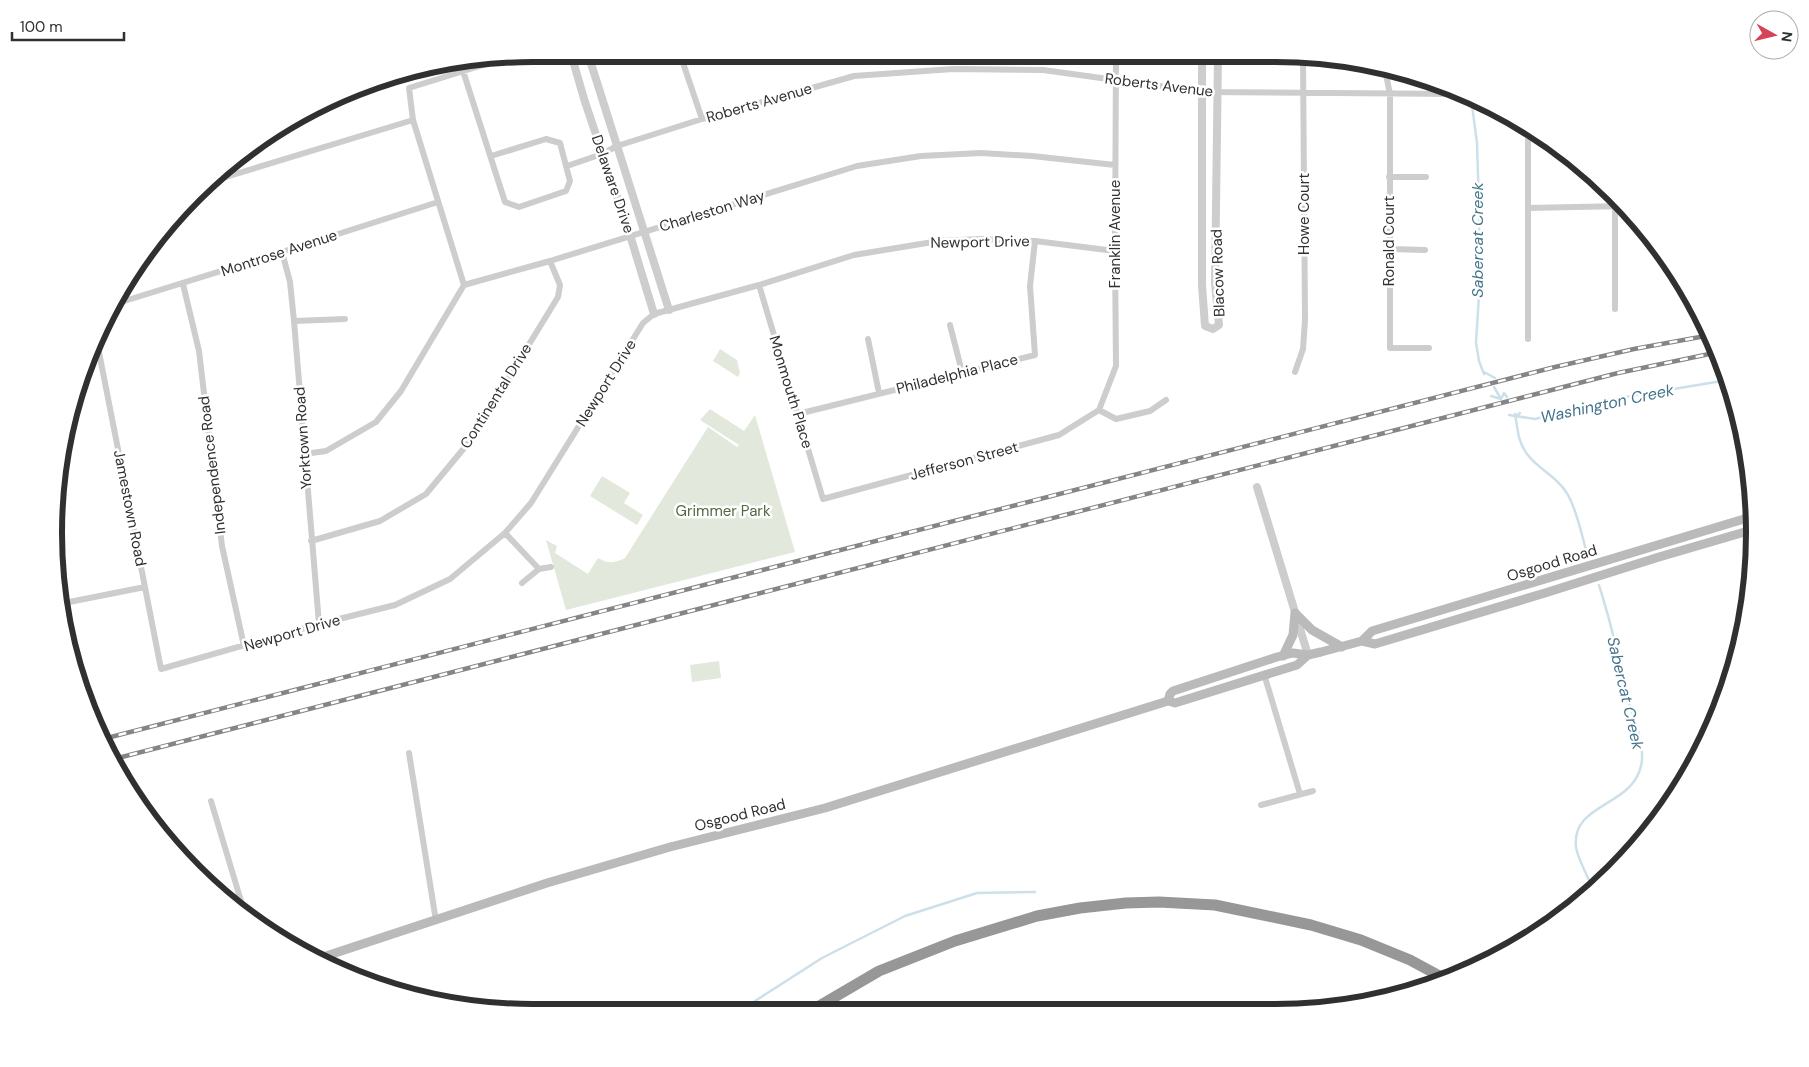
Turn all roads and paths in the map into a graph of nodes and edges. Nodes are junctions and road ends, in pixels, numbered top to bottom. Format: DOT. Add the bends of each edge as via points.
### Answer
graph roads {
  1 [pos="573,62"];
  2 [pos="591,62"];
  3 [pos="683,62"];
  4 [pos="1116,62"];
  5 [pos="1202,62"];
  6 [pos="1218,62"];
  7 [pos="1304,64"];
  8 [pos="478,66"];
  9 [pos="464,71"];
  10 [pos="1386,77"];
  11 [pos="1116,80"];
  12 [pos="1203,92"];
  13 [pos="1218,92"];
  14 [pos="1304,93"];
  15 [pos="1390,94"];
  16 [pos="1445,94"];
  17 [pos="702,119"];
  18 [pos="413,120"];
  19 [pos="1528,136"];
  20 [pos="617,146"];
  21 [pos="602,154"];
  22 [pos="490,156"];
  23 [pos="1116,165"];
  24 [pos="567,166"];
  25 [pos="225,177"];
  26 [pos="1389,177"];
  27 [pos="1426,177"];
  28 [pos="438,202"];
  29 [pos="1615,206"];
  30 [pos="1528,208"];
  31 [pos="644,232"];
  32 [pos="630,235"];
  33 [pos="1035,241"];
  34 [pos="1390,249"];
  35 [pos="1425,250"];
  36 [pos="1115,251"];
  37 [pos="282,252"];
  38 [pos="550,261"];
  39 [pos="183,284"];
  40 [pos="464,285"];
  41 [pos="758,285"];
  42 [pos="124,301"];
  43 [pos="1615,309"];
  44 [pos="669,310"];
  45 [pos="654,314"];
  46 [pos="345,319"];
  47 [pos="294,321"];
  48 [pos="950,325"];
  49 [pos="868,339"];
  50 [pos="1528,339"];
  51 [pos="1429,348"];
  52 [pos="99,351"];
  53 [pos="962,372"];
  54 [pos="1295,372"];
  55 [pos="878,393"];
  56 [pos="1166,400"];
  57 [pos="1099,410"];
  58 [pos="798,414"];
  59 [pos="304,454"];
  60 [pos="1257,487"];
  61 [pos="822,499"];
  62 [pos="1746,519"];
  63 [pos="1746,532"];
  64 [pos="505,533"];
  65 [pos="311,540"];
  66 [pos="1652,547"];
  67 [pos="1652,559"];
  68 [pos="1594,565"];
  69 [pos="551,567"];
  70 [pos="539,569"];
  71 [pos="1598,576"];
  72 [pos="522,583"];
  73 [pos="145,587"];
  74 [pos="1485,598"];
  75 [pos="68,602"];
  76 [pos="1295,613"];
  77 [pos="1451,621"];
  78 [pos="319,624"];
  79 [pos="1362,641"];
  80 [pos="244,646"];
  81 [pos="1342,646"];
  82 [pos="1283,656"];
  83 [pos="1308,656"];
  84 [pos="161,669"];
  85 [pos="1264,674"];
  86 [pos="1168,700"];
  87 [pos="409,753"];
  88 [pos="1313,791"];
  89 [pos="1300,794"];
  90 [pos="210,801"];
  91 [pos="1261,805"];
  92 [pos="241,903"];
  93 [pos="436,921"];
  94 [pos="326,956"];
  95 [pos="1439,976"];
  96 [pos="823,1004"];
  1 -- 21 [label="street, Delaware Drive"];
  2 -- 20 [label="street, Delaware Drive"];
  3 -- 17 [label="street"];
  4 -- 11 [label="street, Franklin Avenue"];
  5 -- 12 [label="street, Blacow Road"];
  6 -- 13 [label="street, Blacow Road"];
  7 -- 14 [label="street, Howe Court"];
  8 -- 9 [label="street"];
  9 -- 18 [label="street" via="409,88"];
  9 -- 22 [label="street"];
  10 -- 15 [label="street, Ronald Court"];
  11 -- 12 [label="street, Roberts Avenue"];
  11 -- 17 [label="street, Roberts Avenue" via="1043,70 953,69 854,76"];
  11 -- 23 [label="street, Franklin Avenue"];
  12 -- 13 [label="street, Roberts Avenue"];
  12 -- 13 [label="street, Blacow Road" via="1202,285 1205,326 1213,329 1219,325 1215,283"];
  13 -- 14 [label="street, Roberts Avenue"];
  14 -- 15 [label="street, Roberts Avenue"];
  14 -- 54 [label="street, Howe Court" via="1305,320 1303,349"];
  15 -- 16 [label="street, Roberts Avenue"];
  15 -- 26 [label="street, Ronald Court"];
  17 -- 20 [label="street, Roberts Avenue"];
  18 -- 25 [label="street"];
  18 -- 28 [label="street"];
  19 -- 30 [label="street"];
  20 -- 21 [label="street, Roberts Avenue"];
  20 -- 31 [label="street, Delaware Drive"];
  21 -- 24 [label="street, Roberts Avenue"];
  21 -- 32 [label="street, Delaware Drive"];
  22 -- 24 [label="street" via="546,139 560,142"];
  22 -- 24 [label="street" via="505,202 519,207 566,191 570,181"];
  23 -- 31 [label="street, Charleston Way" via="989,154 921,156 857,166"];
  23 -- 36 [label="street, Franklin Avenue"];
  26 -- 27 [label="street"];
  26 -- 34 [label="street, Ronald Court"];
  28 -- 37 [label="street, Montrose Avenue"];
  28 -- 40 [label="street"];
  29 -- 30 [label="street"];
  29 -- 43 [label="street"];
  30 -- 50 [label="street"];
  31 -- 32 [label="street, Charleston Way"];
  31 -- 44 [label="street, Delaware Drive"];
  32 -- 38 [label="street, Charleston Way"];
  32 -- 45 [label="street, Delaware Drive"];
  33 -- 36 [label="street, Newport Drive"];
  33 -- 41 [label="street, Newport Drive" via="939,240 901,246 854,255"];
  33 -- 53 [label="street, Philadelphia Place" via="1030,286 1035,354"];
  34 -- 35 [label="street"];
  34 -- 51 [label="street, Ronald Court" via="1390,348"];
  36 -- 57 [label="street, Franklin Avenue" via="1116,366"];
  37 -- 39 [label="street, Montrose Avenue"];
  37 -- 47 [label="street, Yorktown Road" via="290,282"];
  38 -- 40 [label="street, Charleston Way"];
  38 -- 65 [label="street, Continental Drive" via="560,285 558,297 470,441 426,494 380,521"];
  39 -- 42 [label="street, Montrose Avenue"];
  39 -- 80 [label="street, Independence Road" via="199,351 222,546"];
  40 -- 59 [label="street" via="401,390 376,422 326,451"];
  41 -- 44 [label="street, Newport Drive"];
  41 -- 58 [label="street, Monmouth Place"];
  44 -- 45 [label="street, Newport Drive"];
  45 -- 64 [label="street, Newport Drive" via="644,323 531,503"];
  46 -- 47 [label="street"];
  47 -- 59 [label="street, Yorktown Road"];
  48 -- 53 [label="street"];
  49 -- 55 [label="street"];
  52 -- 73 [label="street, Jamestown Road"];
  53 -- 55 [label="street, Philadelphia Place"];
  55 -- 58 [label="street, Philadelphia Place"];
  56 -- 57 [label="street" via="1150,410 1116,420"];
  57 -- 61 [label="street, Jefferson Street" via="1059,435"];
  58 -- 61 [label="street, Monmouth Place"];
  59 -- 65 [label="street, Yorktown Road"];
  60 -- 76 [label="street"];
  62 -- 66 [label="main road, Osgood Road"];
  63 -- 67 [label="main road, Osgood Road"];
  64 -- 70 [label="street"];
  64 -- 78 [label="street, Newport Drive" via="450,579 395,605"];
  65 -- 78 [label="street, Yorktown Road"];
  66 -- 67 [label="main road"];
  66 -- 68 [label="main road, Osgood Road"];
  67 -- 71 [label="main road, Osgood Road"];
  68 -- 71 [label="main road"];
  68 -- 74 [label="main road, Osgood Road"];
  69 -- 70 [label="street"];
  70 -- 72 [label="street"];
  71 -- 77 [label="main road, Osgood Road"];
  73 -- 75 [label="street"];
  73 -- 84 [label="street, Jamestown Road"];
  74 -- 77 [label="main road" via="1482,604 1454,615"];
  74 -- 79 [label="main road, Osgood Road" via="1372,631"];
  76 -- 81 [label="main road" via="1312,630"];
  76 -- 82 [label="main road" via="1293,635"];
  76 -- 83 [label="street"];
  77 -- 79 [label="main road, Osgood Road" via="1375,644"];
  78 -- 80 [label="street, Newport Drive"];
  79 -- 81 [label="main road, Osgood Road"];
  80 -- 84 [label="street, Newport Drive"];
  81 -- 83 [label="main road, Osgood Road"];
  82 -- 83 [label="main road, Osgood Road" via="1293,653"];
  82 -- 86 [label="main road, Osgood Road" via="1173,691"];
  83 -- 85 [label="main road, Osgood Road" via="1297,665"];
  85 -- 86 [label="main road, Osgood Road" via="1175,704"];
  85 -- 89 [label="street"];
  86 -- 93 [label="main road, Osgood Road" via="825,808 670,847"];
  87 -- 93 [label="street"];
  88 -- 89 [label="street"];
  89 -- 91 [label="street"];
  90 -- 92 [label="street"];
  93 -- 94 [label="main road, Osgood Road"];
  95 -- 96 [label="highway" via="1369,943 1311,925 1215,905 1126,903 1038,916 955,940 879,971"];
}
